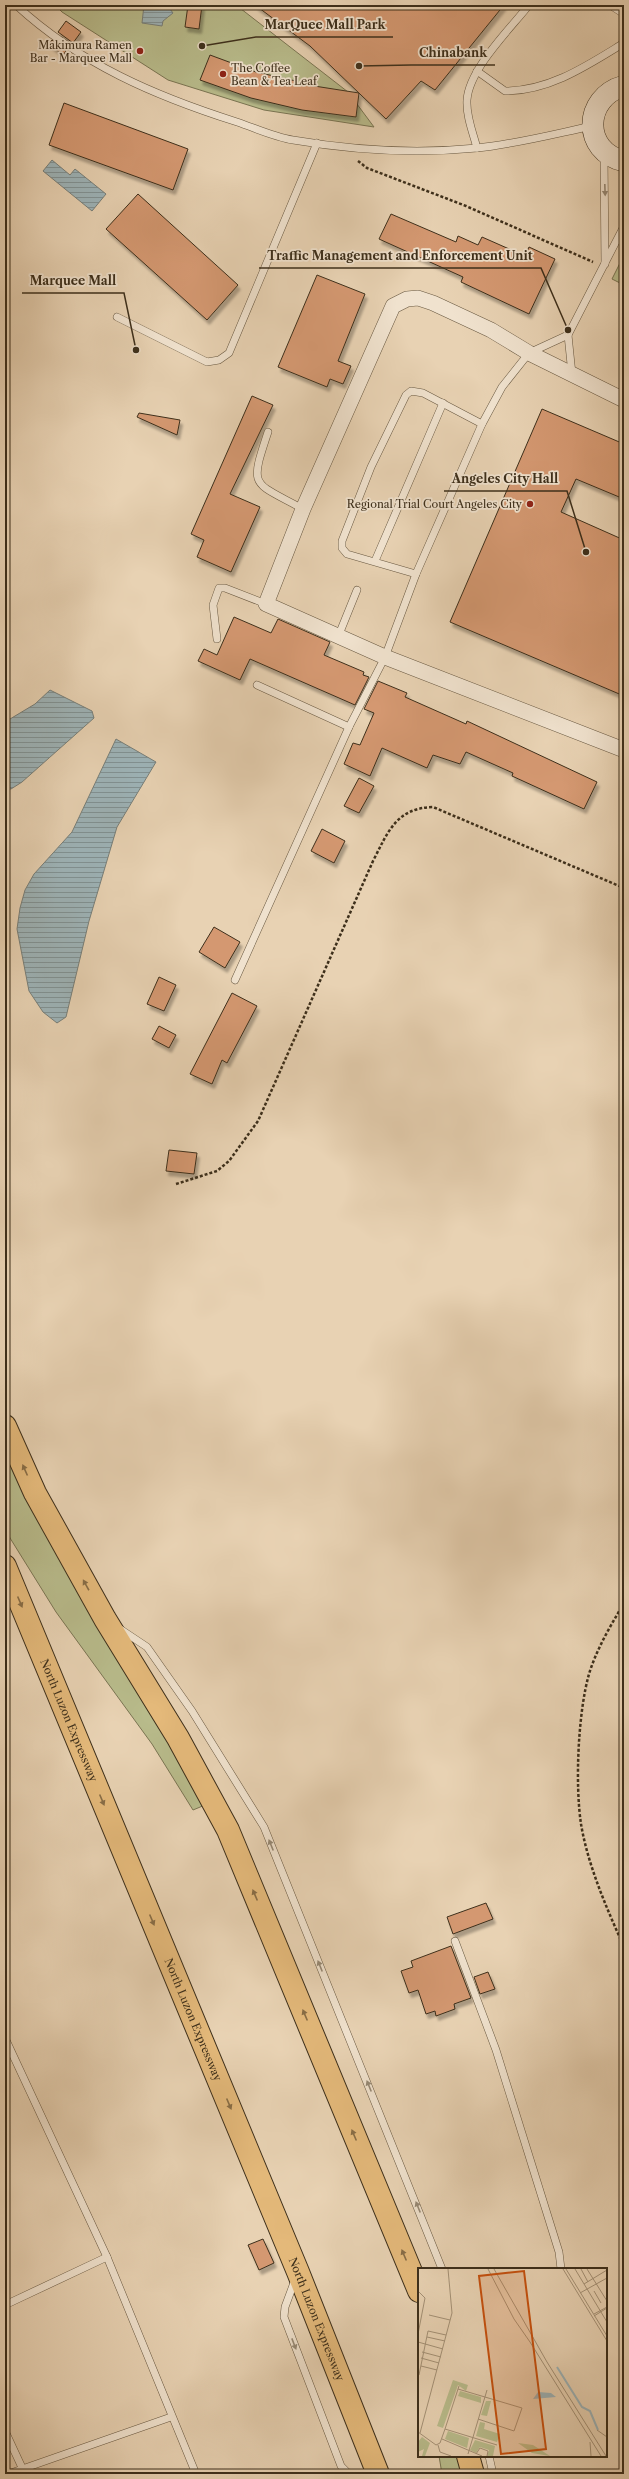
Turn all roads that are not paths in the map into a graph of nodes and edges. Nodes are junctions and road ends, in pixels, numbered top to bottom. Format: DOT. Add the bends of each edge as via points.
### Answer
graph roads {
  1 [pos="16,5"];
  2 [pos="529,5"];
  3 [pos="610,5"];
  4 [pos="624,14"];
  5 [pos="624,43"];
  6 [pos="477,71"];
  7 [pos="624,86"];
  8 [pos="592,126"];
  9 [pos="317,143"];
  10 [pos="477,148"];
  11 [pos="604,151"];
  12 [pos="624,161"];
  13 [pos="624,226"];
  14 [pos="604,267"];
  15 [pos="117,317"];
  16 [pos="568,335"];
  17 [pos="529,353"];
  18 [pos="572,374"];
  19 [pos="624,400"];
  20 [pos="443,403"];
  21 [pos="482,424"];
  22 [pos="268,432"];
  23 [pos="303,509"];
  24 [pos="375,561"];
  25 [pos="416,574"];
  26 [pos="357,590"];
  27 [pos="266,604"];
  28 [pos="338,637"];
  29 [pos="218,639"];
  30 [pos="385,657"];
  31 [pos="257,685"];
  32 [pos="349,727"];
  33 [pos="624,750"];
  34 [pos="235,980"];
  35 [pos="5,1426"];
  36 [pos="5,1566"];
  37 [pos="105,1619"];
  38 [pos="455,1941"];
  39 [pos="5,2038"];
  40 [pos="107,2257"];
  41 [pos="442,2268"];
  42 [pos="561,2268"];
  43 [pos="298,2272"];
  44 [pos="418,2289"];
  45 [pos="5,2305"];
  46 [pos="171,2417"];
  47 [pos="5,2431"];
  48 [pos="468,2457"];
  49 [pos="489,2457"];
  50 [pos="24,2471"];
  51 [pos="8,2474"];
  52 [pos="196,2474"];
  53 [pos="353,2474"];
  54 [pos="378,2474"];
  55 [pos="473,2474"];
  56 [pos="493,2474"];
  1 -- 9 [label="lane" via="53,35 101,68 179,104 292,140"];
  2 -- 6 [label="lane"];
  3 -- 4 [label="lane"];
  5 -- 6 [label="lane" via="578,71 532,89 505,91"];
  6 -- 10 [label="lane" via="467,98"];
  7 -- 8 [label="main road" via="606,95 598,104"];
  8 -- 10 [label="lane" via="531,140"];
  8 -- 11 [label="main road"];
  9 -- 10 [label="lane" via="356,148"];
  9 -- 15 [label="lane" via="229,353 219,360 206,362"];
  11 -- 12 [label="main road" via="611,157"];
  11 -- 14 [label="lane, one-way"];
  13 -- 14 [label="lane"];
  14 -- 16 [label="lane"];
  16 -- 17 [label="lane"];
  16 -- 18 [label="lane"];
  17 -- 18 [label="street"];
  17 -- 21 [label="lane" via="502,386"];
  17 -- 23 [label="street" via="491,330 433,303 418,298 407,299 393,306"];
  18 -- 19 [label="street"];
  20 -- 21 [label="lane"];
  20 -- 24 [label="lane"];
  20 -- 24 [label="lane" via="417,391 411,391 406,395 371,467 342,541 342,548 347,554"];
  21 -- 25 [label="lane"];
  22 -- 23 [label="lane" via="256,469 257,481 264,488"];
  23 -- 27 [label="street"];
  24 -- 25 [label="lane"];
  25 -- 30 [label="lane"];
  26 -- 28 [label="lane"];
  27 -- 28 [label="street"];
  27 -- 29 [label="lane" via="219,588 213,605"];
  28 -- 30 [label="street"];
  30 -- 32 [label="lane"];
  30 -- 33 [label="street"];
  31 -- 32 [label="lane"];
  32 -- 34 [label="lane"];
  37 -- 35 [label="highway, one-way" via="35,1493"];
  36 -- 43 [label="highway, North Luzon Expressway, one-way"];
  41 -- 37 [label="lane, one-way" via="264,1827 192,1711 147,1647"];
  44 -- 37 [label="highway, one-way" via="228,1830 178,1738"];
  38 -- 42 [label="lane" via="496,2050 559,2252"];
  39 -- 40 [label="lane"];
  40 -- 45 [label="lane"];
  40 -- 46 [label="lane"];
  43 -- 53 [label="lane, one-way" via="285,2307 284,2317 341,2466"];
  43 -- 54 [label="highway, North Luzon Expressway"];
  46 -- 50 [label="lane"];
  46 -- 52 [label="lane"];
  47 -- 50 [label="lane"];
  48 -- 55 [label="highway"];
  49 -- 56 [label="lane"];
  50 -- 51 [label="lane"];
}
